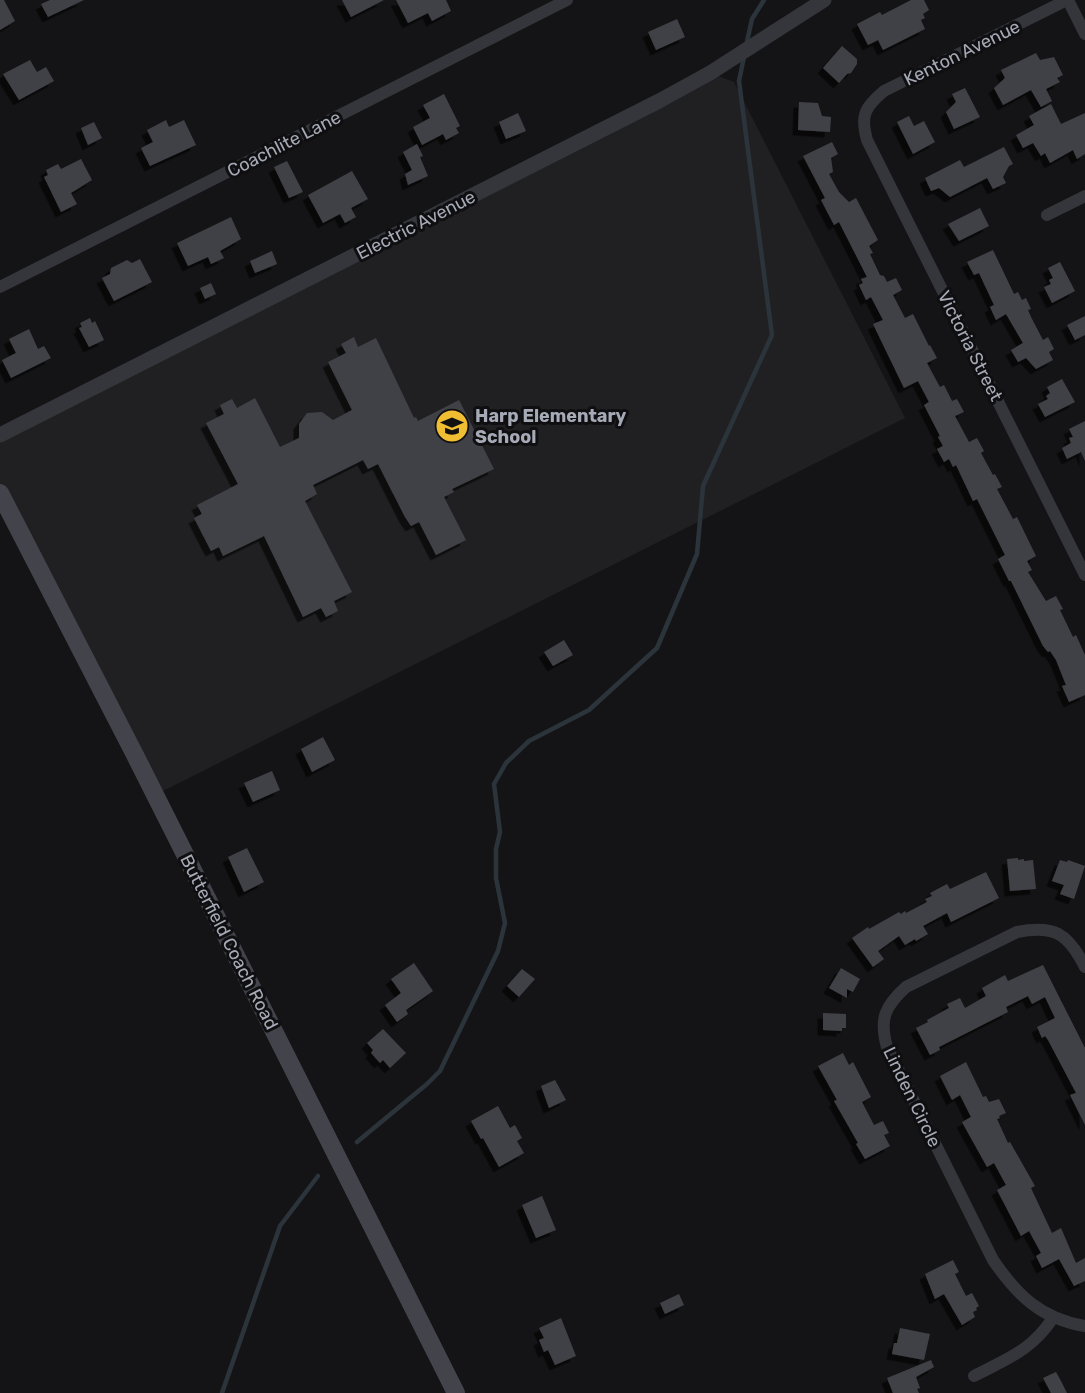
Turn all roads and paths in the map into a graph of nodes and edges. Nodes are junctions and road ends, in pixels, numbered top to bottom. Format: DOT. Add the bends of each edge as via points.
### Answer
graph roads {
  1 [pos="567,0"];
  2 [pos="824,0"];
  3 [pos="1068,0"];
  4 [pos="1085,34"];
  5 [pos="864,114"];
  6 [pos="1085,196"];
  7 [pos="1047,216"];
  8 [pos="0,287"];
  9 [pos="0,435"];
  10 [pos="0,493"];
  11 [pos="1085,575"];
  12 [pos="1085,967"];
  13 [pos="1053,1318"];
  14 [pos="1085,1326"];
  15 [pos="974,1376"];
  16 [pos="456,1393"];
  1 -- 8 [label="street, Coachlite Lane"];
  2 -- 9 [label="street, Electric Avenue" via="649,107"];
  3 -- 4 [label="street"];
  3 -- 5 [label="street, Kenton Avenue" via="884,92"];
  5 -- 11 [label="street, Victoria Street" via="867,140"];
  6 -- 7 [label="street"];
  10 -- 16 [label="main road, Butterfield Coach Road"];
  12 -- 13 [label="street, Linden Circle" via="1067,938 1052,930 1034,928 1017,932 906,987 892,999 882,1031 993,1260 1010,1285"];
  13 -- 14 [label="street, Linden Circle"];
  13 -- 15 [label="street" via="1025,1350"];
}
